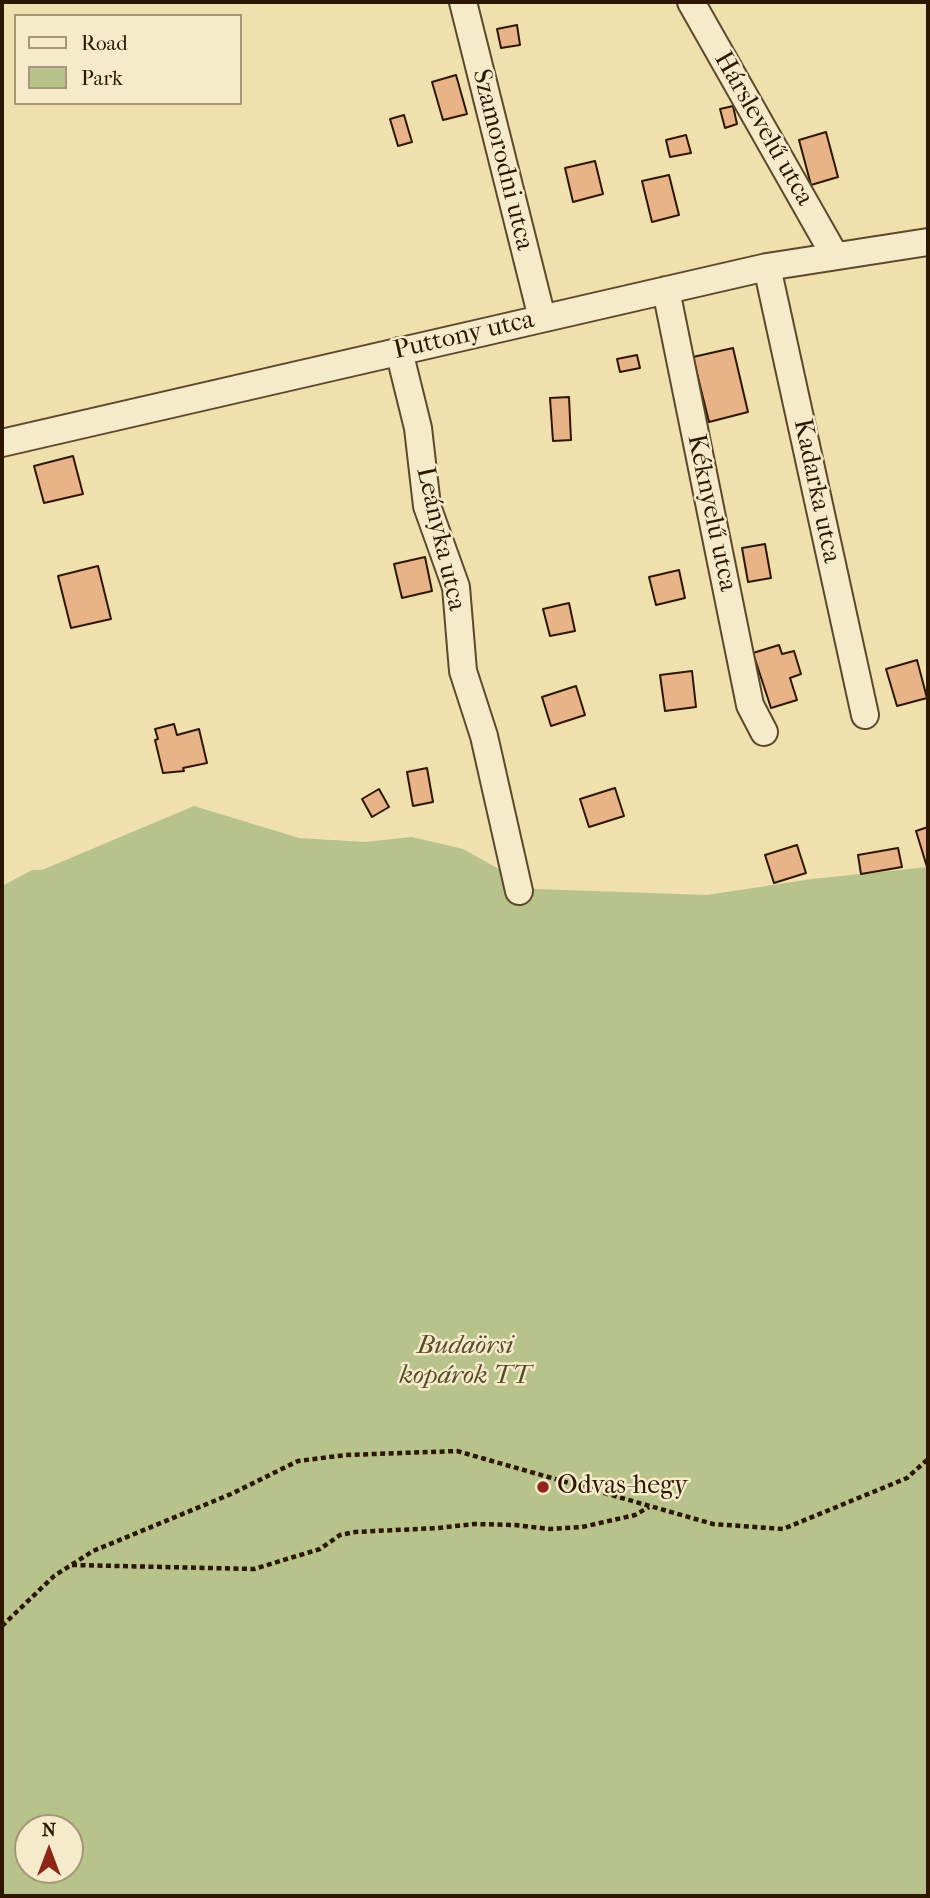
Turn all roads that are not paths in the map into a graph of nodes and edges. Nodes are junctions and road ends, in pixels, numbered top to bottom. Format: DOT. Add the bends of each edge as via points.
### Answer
graph roads {
  1 [pos="463,2"];
  2 [pos="691,2"];
  3 [pos="928,242"];
  4 [pos="835,256"];
  5 [pos="767,267"];
  6 [pos="666,290"];
  7 [pos="542,318"];
  8 [pos="399,351"];
  9 [pos="3,442"];
  10 [pos="865,715"];
  11 [pos="764,732"];
  12 [pos="519,891"];
  1 -- 7 [label="street, Szamorodni utca"];
  2 -- 4 [label="street, Hárslevelű utca"];
  3 -- 4 [label="street, Puttony utca"];
  4 -- 5 [label="street, Puttony utca"];
  5 -- 6 [label="street, Puttony utca"];
  5 -- 10 [label="street, Kadarka utca"];
  6 -- 7 [label="street, Puttony utca"];
  6 -- 11 [label="street, Kéknyelű utca" via="750,705"];
  7 -- 8 [label="street, Puttony utca"];
  8 -- 9 [label="street, Puttony utca"];
  8 -- 12 [label="street, Leányka utca" via="418,428 427,506 456,587 463,671 484,736"];
}
